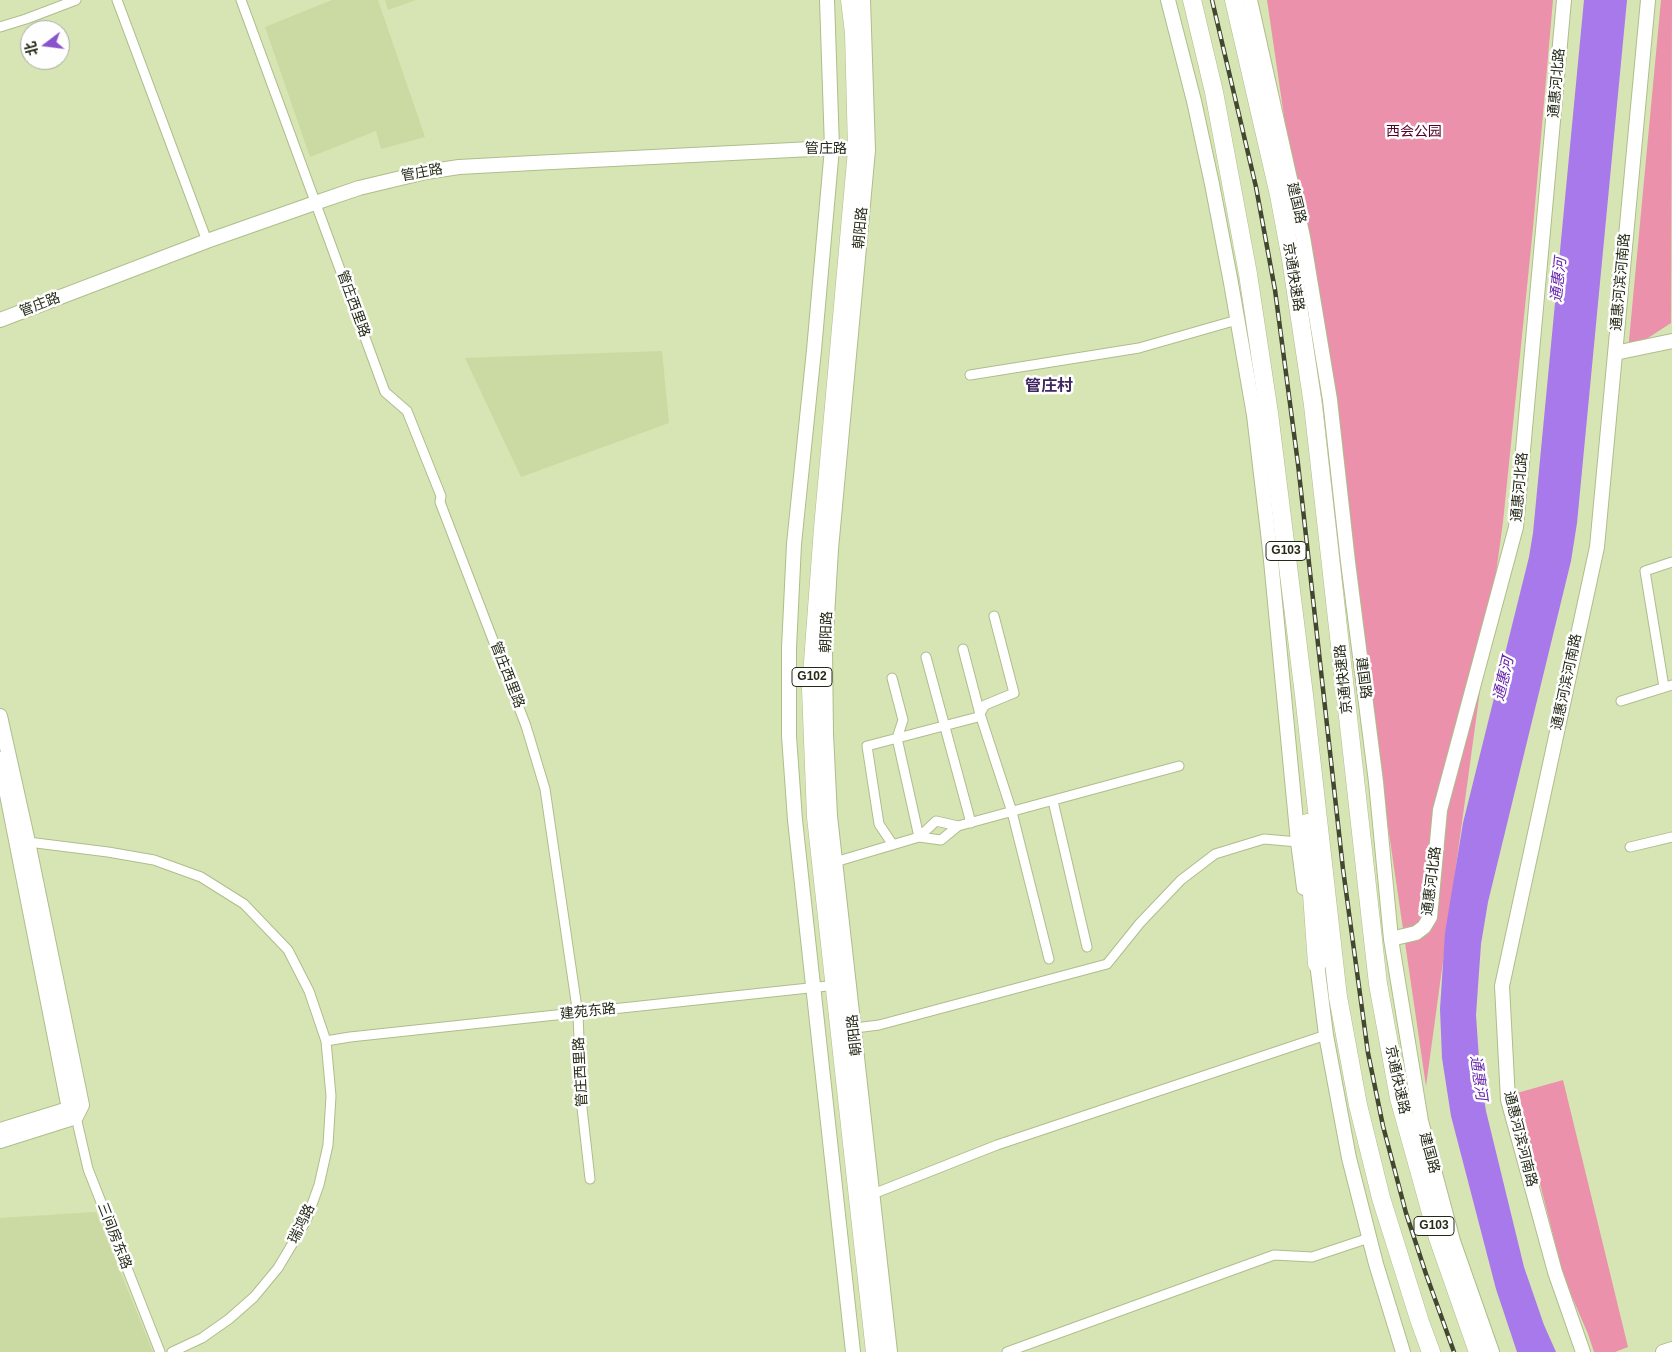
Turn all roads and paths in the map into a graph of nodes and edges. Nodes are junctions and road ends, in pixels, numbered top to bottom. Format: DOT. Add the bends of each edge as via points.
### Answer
graph roads {
  1 [pos="76,0"];
  2 [pos="118,0"];
  3 [pos="241,0"];
  4 [pos="827,0"];
  5 [pos="841,0"];
  6 [pos="850,0"];
  7 [pos="862,0"];
  8 [pos="867,0"];
  9 [pos="1168,0"];
  10 [pos="1182,0"];
  11 [pos="1192,0"];
  12 [pos="1234,0"];
  13 [pos="1250,0"];
  14 [pos="1564,0"];
  15 [pos="1648,0"];
  16 [pos="0,28"];
  17 [pos="1214,92"];
  18 [pos="851,149"];
  19 [pos="315,203"];
  20 [pos="207,241"];
  21 [pos="0,320"];
  22 [pos="1237,320"];
  23 [pos="1672,341"];
  24 [pos="1615,354"];
  25 [pos="970,375"];
  26 [pos="1672,562"];
  27 [pos="994,616"];
  28 [pos="964,649"];
  29 [pos="926,657"];
  30 [pos="892,678"];
  31 [pos="1668,686"];
  32 [pos="1304,695"];
  33 [pos="1621,700"];
  34 [pos="980,714"];
  35 [pos="0,716"];
  36 [pos="945,726"];
  37 [pos="897,738"];
  38 [pos="0,760"];
  39 [pos="1180,766"];
  40 [pos="1053,801"];
  41 [pos="1012,812"];
  42 [pos="971,823"];
  43 [pos="958,826"];
  44 [pos="919,837"];
  45 [pos="1672,837"];
  46 [pos="28,842"];
  47 [pos="1298,842"];
  48 [pos="893,844"];
  49 [pos="1630,847"];
  50 [pos="835,862"];
  51 [pos="1391,939"];
  52 [pos="1087,947"];
  53 [pos="1049,959"];
  54 [pos="1317,964"];
  55 [pos="831,986"];
  56 [pos="577,1013"];
  57 [pos="855,1028"];
  58 [pos="1326,1035"];
  59 [pos="326,1041"];
  60 [pos="76,1111"];
  61 [pos="0,1130"];
  62 [pos="0,1141"];
  63 [pos="590,1180"];
  64 [pos="873,1194"];
  65 [pos="1369,1238"];
  66 [pos="1672,1349"];
  67 [pos="160,1352"];
  68 [pos="172,1352"];
  69 [pos="852,1352"];
  70 [pos="866,1352"];
  71 [pos="875,1352"];
  72 [pos="890,1352"];
  73 [pos="1007,1352"];
  74 [pos="1403,1352"];
  75 [pos="1431,1352"];
  76 [pos="1478,1352"];
  77 [pos="1492,1352"];
  78 [pos="1583,1352"];
  79 [pos="1663,1352"];
  1 -- 16 [label="street"];
  2 -- 20 [label="street"];
  3 -- 19 [label="street, 管庄西里路"];
  4 -- 18 [label="street, 朝阳路"];
  5 -- 18 [label="highway, 朝阳路 / G102"];
  6 -- 18 [label="highway, 朝阳路 / G102" via="854,33"];
  7 -- 8 [label="street"];
  7 -- 18 [label="street, 朝阳路"];
  9 -- 22 [label="street" via="1194,101"];
  10 -- 17 [label="highway"];
  11 -- 17 [label="highway, G103"];
  12 -- 76 [label="highway, 京通快速路 / G103" via="1279,195 1313,405 1378,984 1399,1098 1438,1238"];
  13 -- 51 [label="street, 建国路" via="1303,237 1328,391 1376,782"];
  14 -- 51 [label="street, 通惠河北路" via="1516,527 1440,810 1430,917 1416,933"];
  15 -- 24 [label="street, 通惠河滨河南路"];
  17 -- 32 [label="highway, G103" via="1248,274 1269,413"];
  18 -- 19 [label="street, 管庄路" via="459,168 394,178"];
  18 -- 50 [label="street, 朝阳路" via="826,641 826,734"];
  18 -- 55 [label="highway, 朝阳路 / G102" via="811,689 816,817"];
  18 -- 55 [label="street, 朝阳路" via="814,350 794,544 789,648 789,736 794,820"];
  19 -- 20 [label="street, 管庄路"];
  19 -- 56 [label="street, 管庄西里路" via="386,392 407,411 526,726 545,789"];
  20 -- 21 [label="street, 管庄路"];
  22 -- 25 [label="street" via="1138,348"];
  22 -- 47 [label="street" via="1254,415"];
  23 -- 24 [label="street"];
  24 -- 78 [label="street, 通惠河滨河南路" via="1597,547 1502,986 1508,1100 1555,1272"];
  26 -- 31 [label="street" via="1645,571"];
  27 -- 34 [label="street" via="1014,693 985,705"];
  28 -- 34 [label="street"];
  29 -- 36 [label="street"];
  30 -- 37 [label="street" via="903,720"];
  31 -- 33 [label="street"];
  32 -- 54 [label="highway" via="1306,810"];
  32 -- 75 [label="highway, G103" via="1338,997 1358,1105 1397,1252"];
  34 -- 36 [label="street"];
  34 -- 41 [label="street"];
  35 -- 46 [label="street"];
  36 -- 37 [label="street"];
  36 -- 42 [label="street"];
  37 -- 44 [label="street"];
  37 -- 48 [label="street" via="867,746 879,824"];
  38 -- 60 [label="street"];
  39 -- 40 [label="street"];
  40 -- 41 [label="street"];
  40 -- 52 [label="street"];
  41 -- 42 [label="street"];
  41 -- 53 [label="street"];
  42 -- 43 [label="street"];
  43 -- 44 [label="street" via="941,840"];
  43 -- 44 [label="street" via="936,821"];
  44 -- 48 [label="street"];
  45 -- 49 [label="street"];
  46 -- 59 [label="street, 瑞鸿路" via="154,860 201,877 244,904 288,950 309,991"];
  46 -- 60 [label="street"];
  47 -- 54 [label="street"];
  47 -- 57 [label="street" via="1264,839 1216,854 1181,880 1107,964 879,1025"];
  48 -- 50 [label="street"];
  50 -- 55 [label="street, 朝阳路"];
  51 -- 77 [label="street, 建国路" via="1421,1121 1453,1241"];
  54 -- 58 [label="street"];
  55 -- 56 [label="street, 建苑东路"];
  55 -- 57 [label="street, 朝阳路"];
  55 -- 69 [label="street, 朝阳路" via="819,1048"];
  55 -- 70 [label="highway, 朝阳路 / G102"];
  55 -- 71 [label="highway, 朝阳路 / G102"];
  56 -- 59 [label="street, 建苑东路"];
  56 -- 63 [label="street, 管庄西里路"];
  57 -- 64 [label="street, 朝阳路"];
  58 -- 64 [label="street" via="997,1145"];
  58 -- 65 [label="street" via="1349,1158"];
  59 -- 68 [label="street, 瑞鸿路" via="331,1096 328,1146 306,1221 278,1268 254,1297 202,1338"];
  60 -- 61 [label="street"];
  60 -- 62 [label="street"];
  60 -- 67 [label="street, 三间房东路" via="88,1169"];
  64 -- 72 [label="street, 朝阳路"];
  65 -- 73 [label="street" via="1312,1257 1274,1255"];
  65 -- 74 [label="street"];
  66 -- 79 [label="street"];
}
